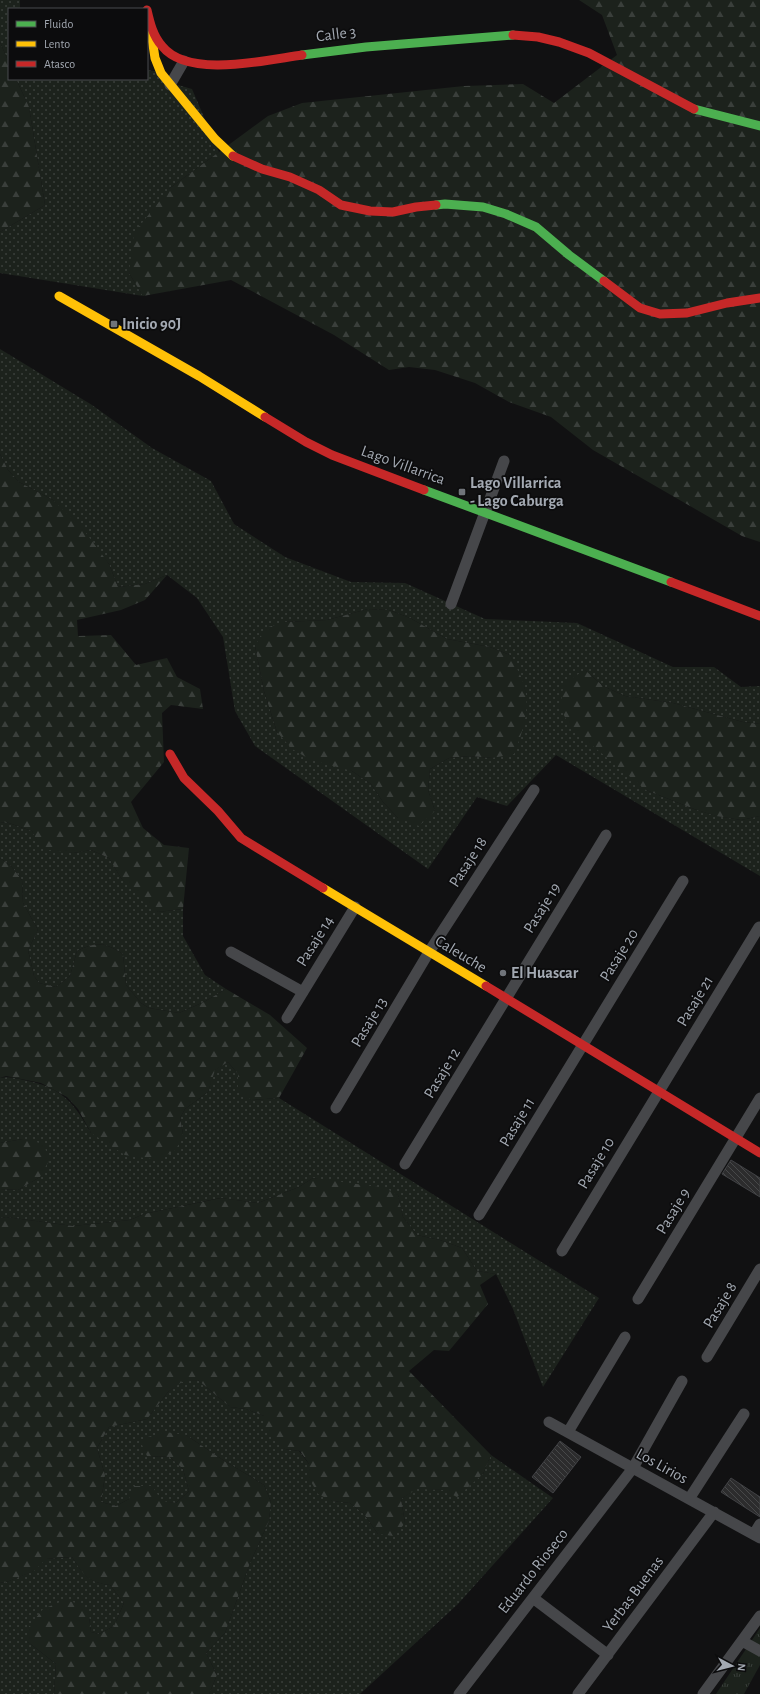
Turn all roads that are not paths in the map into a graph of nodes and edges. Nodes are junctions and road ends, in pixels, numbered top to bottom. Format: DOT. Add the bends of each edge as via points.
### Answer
graph roads {
  1 [pos="148,14"];
  2 [pos="150,25"];
  3 [pos="184,61"];
  4 [pos="170,85"];
  5 [pos="760,126"];
  6 [pos="59,296"];
  7 [pos="760,298"];
  8 [pos="504,461"];
  9 [pos="485,512"];
  10 [pos="451,604"];
  11 [pos="760,616"];
  12 [pos="170,754"];
  13 [pos="534,790"];
  14 [pos="606,835"];
  15 [pos="683,881"];
  16 [pos="355,907"];
  17 [pos="759,927"];
  18 [pos="231,952"];
  19 [pos="430,952"];
  20 [pos="302,992"];
  21 [pos="505,998"];
  22 [pos="287,1018"];
  23 [pos="582,1045"];
  24 [pos="658,1091"];
  25 [pos="760,1098"];
  26 [pos="336,1108"];
  27 [pos="736,1138"];
  28 [pos="760,1153"];
  29 [pos="405,1164"];
  30 [pos="479,1215"];
  31 [pos="562,1251"];
  32 [pos="760,1269"];
  33 [pos="638,1300"];
  34 [pos="625,1337"];
  35 [pos="707,1357"];
  36 [pos="682,1382"];
  37 [pos="744,1414"];
  38 [pos="549,1422"];
  39 [pos="568,1432"];
  40 [pos="633,1468"];
  41 [pos="689,1499"];
  42 [pos="714,1512"];
  43 [pos="760,1524"];
  44 [pos="757,1536"];
  45 [pos="533,1598"];
  46 [pos="760,1616"];
  47 [pos="742,1641"];
  48 [pos="760,1651"];
  49 [pos="608,1655"];
  50 [pos="459,1694"];
  51 [pos="578,1694"];
  52 [pos="703,1694"];
  1 -- 2 [label="street, Calle 3"];
  2 -- 3 [label="street, Calle 3" via="162,48 171,56"];
  2 -- 4 [label="street" via="155,58 161,73"];
  3 -- 4 [label="street"];
  3 -- 5 [label="street, Calle 3" via="218,66 366,47 507,34 538,37 589,53 696,110"];
  4 -- 7 [label="street" via="215,138 236,158 290,177 319,190 341,205 370,211 394,212 445,204 483,206 536,227 640,308 660,314 687,313"];
  6 -- 9 [label="street, Lago Villarrica" via="199,376 306,442 332,455"];
  8 -- 9 [label="street"];
  9 -- 10 [label="street"];
  9 -- 11 [label="street, Lago Villarrica"];
  12 -- 16 [label="street, Caleuche" via="184,778 241,838"];
  13 -- 19 [label="street, Pasaje 18"];
  14 -- 21 [label="street, Pasaje 19"];
  15 -- 23 [label="street, Pasaje 20"];
  16 -- 19 [label="street, Caleuche"];
  16 -- 20 [label="street, Pasaje 14"];
  17 -- 24 [label="street, Pasaje 21"];
  18 -- 20 [label="street, Pasaje 14"];
  19 -- 21 [label="street, Caleuche"];
  19 -- 26 [label="street, Pasaje 13"];
  20 -- 22 [label="street, Pasaje 14"];
  21 -- 23 [label="street, Caleuche"];
  21 -- 29 [label="street, Pasaje 12"];
  23 -- 24 [label="street, Caleuche"];
  23 -- 30 [label="street, Pasaje 11"];
  24 -- 27 [label="street, Caleuche"];
  24 -- 31 [label="street, Pasaje 10"];
  25 -- 27 [label="street, Pasaje 9"];
  27 -- 28 [label="street, Caleuche"];
  27 -- 33 [label="street, Pasaje 9"];
  32 -- 35 [label="street, Pasaje 8"];
  34 -- 39 [label="street"];
  36 -- 40 [label="street"];
  37 -- 41 [label="street"];
  38 -- 39 [label="street, Los Lirios"];
  39 -- 40 [label="street, Los Lirios"];
  40 -- 41 [label="street, Los Lirios"];
  40 -- 45 [label="street, Eduardo Rioseco"];
  41 -- 42 [label="street, Los Lirios"];
  42 -- 44 [label="street, Los Lirios"];
  42 -- 49 [label="street, Yerbas Buenas"];
  43 -- 44 [label="street"];
  45 -- 49 [label="street"];
  45 -- 50 [label="street, Eduardo Rioseco"];
  46 -- 47 [label="street"];
  47 -- 48 [label="street"];
  47 -- 52 [label="street"];
  49 -- 51 [label="street, Yerbas Buenas"];
}
